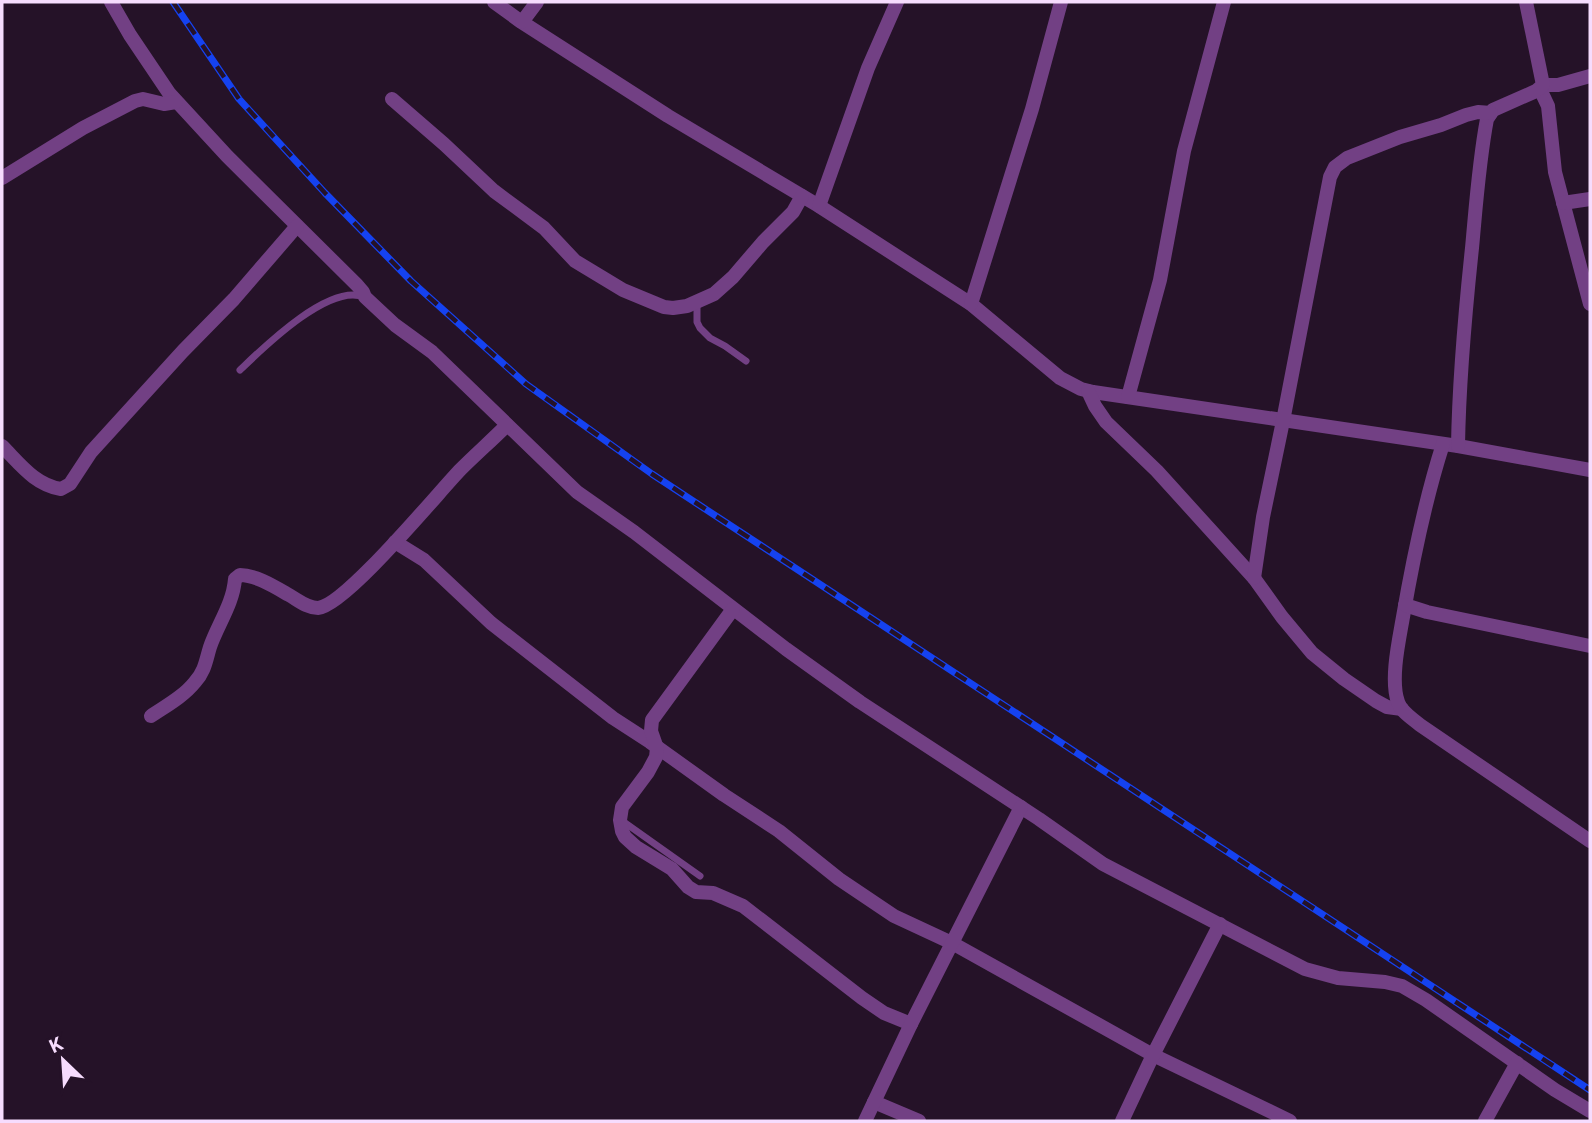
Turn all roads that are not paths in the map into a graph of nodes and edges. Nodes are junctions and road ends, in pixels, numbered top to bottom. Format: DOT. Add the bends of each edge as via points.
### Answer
graph roads {
  1 [pos="111,2"];
  2 [pos="494,2"];
  3 [pos="537,2"];
  4 [pos="897,2"];
  5 [pos="1061,2"];
  6 [pos="1224,2"];
  7 [pos="1526,2"];
  8 [pos="522,22"];
  9 [pos="1590,75"];
  10 [pos="1541,87"];
  11 [pos="392,99"];
  12 [pos="176,102"];
  13 [pos="1491,113"];
  14 [pos="2,178"];
  15 [pos="802,196"];
  16 [pos="1590,199"];
  17 [pos="1563,203"];
  18 [pos="819,206"];
  19 [pos="297,226"];
  20 [pos="365,297"];
  21 [pos="697,302"];
  22 [pos="971,304"];
  23 [pos="1590,304"];
  24 [pos="746,362"];
  25 [pos="240,370"];
  26 [pos="1088,391"];
  27 [pos="1128,397"];
  28 [pos="1283,421"];
  29 [pos="507,425"];
  30 [pos="1451,445"];
  31 [pos="2,446"];
  32 [pos="1590,470"];
  33 [pos="395,542"];
  34 [pos="1254,578"];
  35 [pos="1405,605"];
  36 [pos="733,609"];
  37 [pos="1590,646"];
  38 [pos="1402,709"];
  39 [pos="151,716"];
  40 [pos="657,747"];
  41 [pos="1021,807"];
  42 [pos="620,820"];
  43 [pos="1590,841"];
  44 [pos="700,876"];
  45 [pos="1220,924"];
  46 [pos="952,943"];
  47 [pos="911,1024"];
  48 [pos="1153,1055"];
  49 [pos="1517,1063"];
  50 [pos="874,1102"];
  51 [pos="1590,1111"];
  52 [pos="864,1121"];
  53 [pos="919,1121"];
  54 [pos="1122,1121"];
  55 [pos="1290,1121"];
  56 [pos="1485,1121"];
  1 -- 12 [label="street"];
  2 -- 8 [label="street"];
  3 -- 8 [label="street"];
  4 -- 18 [label="street" via="868,68"];
  5 -- 22 [label="street"];
  6 -- 27 [label="street" via="1184,151 1160,280"];
  7 -- 10 [label="street"];
  8 -- 15 [label="street"];
  9 -- 10 [label="street"];
  10 -- 13 [label="street"];
  10 -- 17 [label="street"];
  11 -- 21 [label="street" via="494,191 544,228 575,261 656,305 673,308"];
  12 -- 14 [label="street" via="135,101"];
  12 -- 19 [label="street"];
  13 -- 28 [label="street" via="1466,115 1400,137 1335,167"];
  13 -- 30 [label="street" via="1485,131 1458,415"];
  15 -- 18 [label="street"];
  15 -- 21 [label="street" via="793,212 733,277"];
  16 -- 17 [label="street"];
  17 -- 23 [label="street"];
  18 -- 22 [label="street"];
  19 -- 20 [label="street"];
  19 -- 31 [label="street" via="91,452 70,484 61,489 40,482"];
  20 -- 25 [label="lane" via="329,300 295,321"];
  20 -- 29 [label="street" via="432,352"];
  21 -- 24 [label="lane" via="700,328"];
  22 -- 26 [label="street" via="1060,378"];
  26 -- 27 [label="street"];
  26 -- 34 [label="street" via="1106,422"];
  27 -- 28 [label="street"];
  28 -- 30 [label="street"];
  28 -- 34 [label="street"];
  29 -- 33 [label="street"];
  29 -- 36 [label="street" via="577,492"];
  30 -- 32 [label="street"];
  30 -- 35 [label="street" via="1432,480"];
  33 -- 39 [label="street" via="349,589 319,608 240,575 201,674 191,687"];
  33 -- 40 [label="street" via="424,560 491,623"];
  34 -- 38 [label="street" via="1312,653 1376,701"];
  35 -- 37 [label="street"];
  35 -- 38 [label="street" via="1394,684"];
  36 -- 40 [label="street" via="652,720"];
  36 -- 41 [label="street" via="860,702"];
  38 -- 43 [label="street"];
  40 -- 42 [label="street" via="652,765 622,807"];
  40 -- 46 [label="street" via="894,916"];
  41 -- 45 [label="street" via="1103,864"];
  41 -- 46 [label="street"];
  42 -- 44 [label="lane"];
  42 -- 47 [label="street" via="625,837 672,869 688,887 743,906 862,998"];
  45 -- 48 [label="street"];
  45 -- 49 [label="street" via="1305,969 1402,986"];
  46 -- 47 [label="street"];
  46 -- 48 [label="street"];
  47 -- 50 [label="street"];
  48 -- 54 [label="street"];
  48 -- 55 [label="street"];
  49 -- 51 [label="street"];
  49 -- 56 [label="street"];
  50 -- 52 [label="street"];
  50 -- 53 [label="street"];
}
